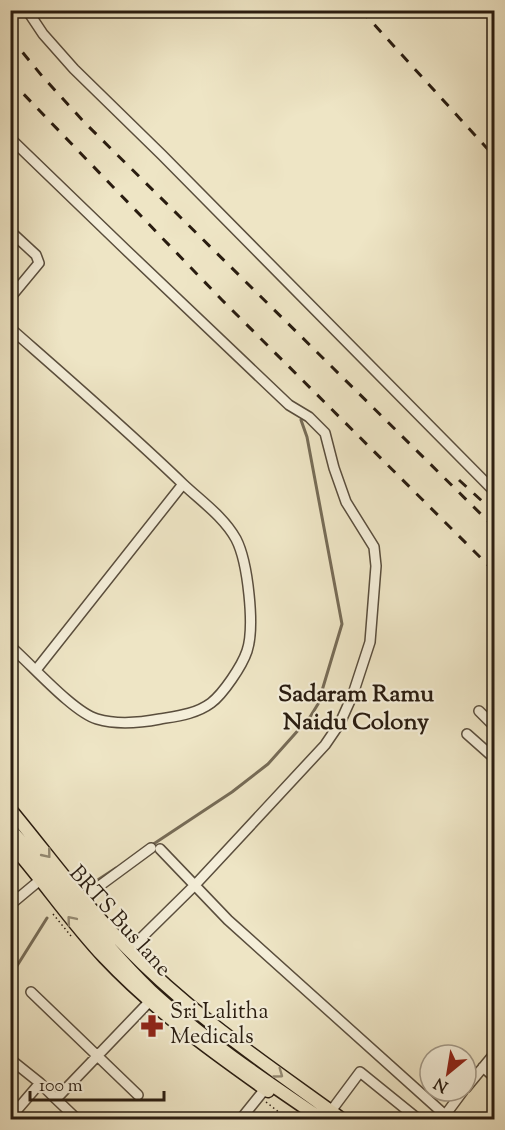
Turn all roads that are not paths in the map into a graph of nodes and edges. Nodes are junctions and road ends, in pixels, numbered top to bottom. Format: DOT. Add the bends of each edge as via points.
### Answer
graph roads {
  1 [pos="27,10"];
  2 [pos="10,138"];
  3 [pos="10,231"];
  4 [pos="10,298"];
  5 [pos="10,328"];
  6 [pos="183,484"];
  7 [pos="495,491"];
  8 [pos="10,646"];
  9 [pos="36,670"];
  10 [pos="478,711"];
  11 [pos="495,726"];
  12 [pos="467,734"];
  13 [pos="495,758"];
  14 [pos="15,807"];
  15 [pos="10,829"];
  16 [pos="10,843"];
  17 [pos="40,880"];
  18 [pos="195,885"];
  19 [pos="82,897"];
  20 [pos="10,905"];
  21 [pos="129,950"];
  22 [pos="31,992"];
  23 [pos="149,1002"];
  24 [pos="240,1053"];
  25 [pos="495,1054"];
  26 [pos="98,1055"];
  27 [pos="10,1059"];
  28 [pos="483,1067"];
  29 [pos="478,1073"];
  30 [pos="495,1077"];
  31 [pos="40,1083"];
  32 [pos="265,1089"];
  33 [pos="138,1095"];
  34 [pos="56,1099"];
  35 [pos="454,1103"];
  36 [pos="327,1115"];
  37 [pos="443,1117"];
  38 [pos="10,1118"];
  39 [pos="78,1119"];
  40 [pos="240,1119"];
  41 [pos="308,1119"];
  42 [pos="343,1119"];
  43 [pos="418,1119"];
  1 -- 7 [label="street" via="74,69"];
  2 -- 18 [label="street" via="289,405 325,432 346,502 374,547 370,642 340,723 325,745"];
  3 -- 4 [label="street" via="36,255 39,263"];
  5 -- 6 [label="street"];
  6 -- 9 [label="street"];
  6 -- 9 [label="street" via="230,529 249,581 248,649 219,696 188,715 138,723 111,722 77,708"];
  8 -- 9 [label="street"];
  10 -- 11 [label="street"];
  12 -- 13 [label="street"];
  14 -- 19 [label="main road, one-way"];
  15 -- 24 [label="main road, BRTS Bus lane" via="106,945 151,990 184,1020"];
  16 -- 17 [label="main road"];
  17 -- 20 [label="street"];
  23 -- 17 [label="main road, one-way" via="72,921"];
  18 -- 19 [label="street" via="155,849"];
  18 -- 21 [label="street"];
  18 -- 37 [label="street" via="228,920"];
  19 -- 21 [label="main road"];
  21 -- 24 [label="main road"];
  22 -- 26 [label="street"];
  23 -- 26 [label="street"];
  23 -- 32 [label="main road"];
  24 -- 36 [label="main road"];
  25 -- 28 [label="street"];
  26 -- 33 [label="street"];
  26 -- 34 [label="street"];
  27 -- 31 [label="street"];
  28 -- 29 [label="street"];
  28 -- 30 [label="street"];
  31 -- 34 [label="street"];
  31 -- 38 [label="street"];
  32 -- 40 [label="street"];
  32 -- 41 [label="main road"];
  34 -- 39 [label="street"];
  35 -- 37 [label="street"];
  36 -- 42 [label="main road"];
  36 -- 43 [label="street" via="360,1072"];
}
